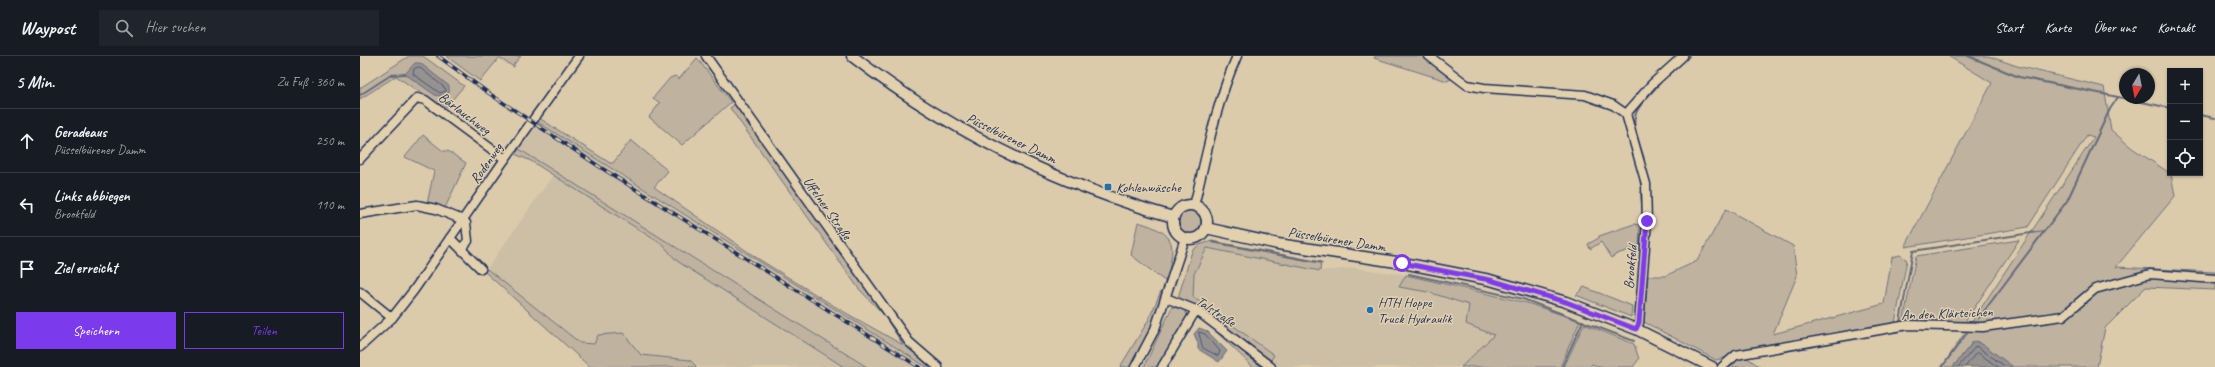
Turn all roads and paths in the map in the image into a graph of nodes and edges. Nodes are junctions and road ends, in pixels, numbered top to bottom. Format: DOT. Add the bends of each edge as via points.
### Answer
graph roads {
  1 [pos="579,56"];
  2 [pos="706,56"];
  3 [pos="852,56"];
  4 [pos="1237,56"];
  5 [pos="1429,56"];
  6 [pos="1683,56"];
  7 [pos="1626,114"];
  8 [pos="360,159"];
  9 [pos="505,159"];
  10 [pos="1194,206"];
  11 [pos="360,214"];
  12 [pos="1173,217"];
  13 [pos="462,220"];
  14 [pos="1206,228"];
  15 [pos="450,238"];
  16 [pos="1185,238"];
  17 [pos="461,249"];
  18 [pos="481,270"];
  19 [pos="2215,279"];
  20 [pos="360,292"];
  21 [pos="1166,298"];
  22 [pos="1196,310"];
  23 [pos="392,318"];
  24 [pos="1636,329"];
  25 [pos="360,347"];
  26 [pos="938,367"];
  27 [pos="1135,367"];
  28 [pos="1162,367"];
  29 [pos="1271,367"];
  30 [pos="1712,367"];
  31 [pos="1722,367"];
  1 -- 9 [label="street, Rodenweg"];
  2 -- 26 [label="street, Uffelner Straße" via="909,342"];
  3 -- 12 [label="main road, Püsselbürener Damm" via="936,115 1011,156 1109,196"];
  4 -- 10 [label="street" via="1211,127"];
  5 -- 7 [label="street" via="1467,85 1584,95 1613,105"];
  6 -- 7 [label="street" via="1652,84"];
  7 -- 24 [label="street, Brookfeld" via="1646,184 1647,221 1639,323"];
  8 -- 9 [label="street, Bärlauchweg" via="417,98 425,100"];
  9 -- 13 [label="street, Rodenweg"];
  10 -- 12 [label="main road" via="1184,206"];
  10 -- 14 [label="main road" via="1206,217"];
  11 -- 13 [label="street" via="417,205 436,209"];
  12 -- 16 [label="main road" via="1174,228"];
  13 -- 15 [label="street, Rodenweg"];
  13 -- 17 [label="street" via="466,223 468,241"];
  14 -- 16 [label="main road" via="1195,238"];
  14 -- 24 [label="main road, Püsselbürener Damm" via="1278,244 1402,263 1490,280 1566,302"];
  15 -- 17 [label="street"];
  15 -- 23 [label="street, Rodenweg"];
  16 -- 21 [label="street"];
  17 -- 18 [label="street"];
  19 -- 31 [label="street, An den Klärteichen" via="2150,274 2095,289 2063,316 1983,327 1908,325 1736,355"];
  20 -- 23 [label="street"];
  21 -- 22 [label="street, Talstraße"];
  21 -- 27 [label="street" via="1155,329"];
  22 -- 28 [label="street"];
  22 -- 29 [label="street, Talstraße"];
  23 -- 25 [label="street, Rodenweg"];
  24 -- 30 [label="main road, Püsselbürener Damm"];
}
